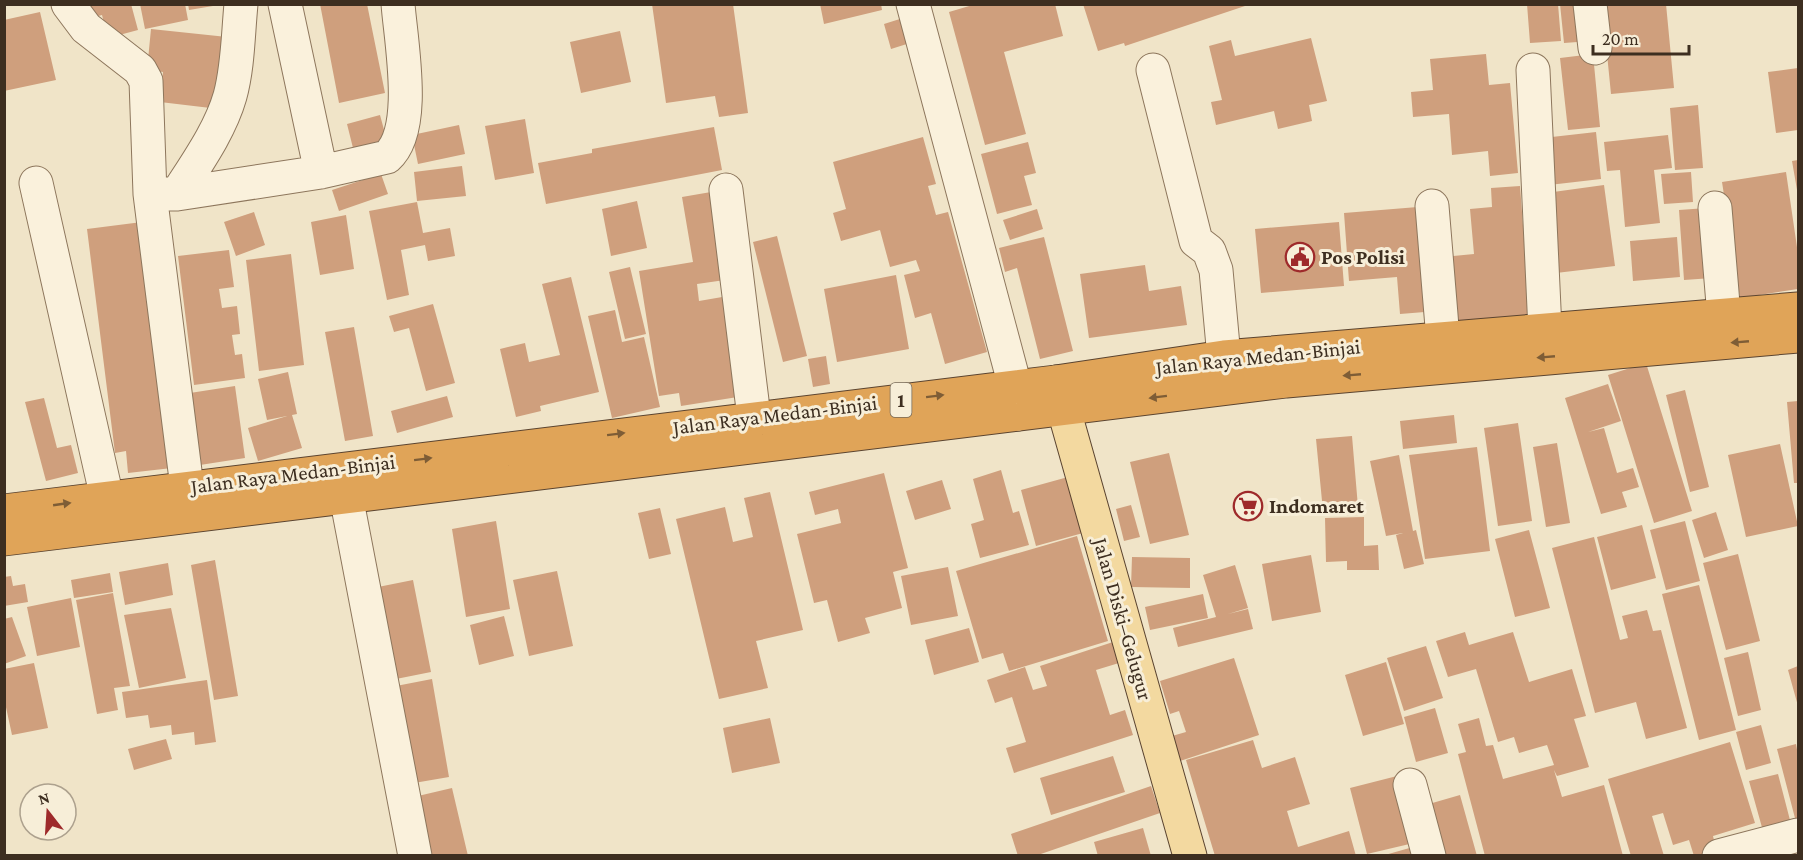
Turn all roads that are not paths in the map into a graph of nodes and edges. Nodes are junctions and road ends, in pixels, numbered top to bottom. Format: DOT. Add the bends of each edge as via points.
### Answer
graph roads {
  1 [pos="68,4"];
  2 [pos="241,4"];
  3 [pos="285,4"];
  4 [pos="398,4"];
  5 [pos="914,4"];
  6 [pos="1590,4"];
  7 [pos="1595,48"];
  8 [pos="1153,70"];
  9 [pos="1533,70"];
  10 [pos="321,172"];
  11 [pos="36,183"];
  12 [pos="726,190"];
  13 [pos="164,194"];
  14 [pos="1432,206"];
  15 [pos="1715,208"];
  16 [pos="1798,309"];
  17 [pos="1725,316"];
  18 [pos="1545,330"];
  19 [pos="1798,336"];
  20 [pos="1443,339"];
  21 [pos="1224,357"];
  22 [pos="1060,396"];
  23 [pos="1016,400"];
  24 [pos="754,417"];
  25 [pos="187,488"];
  26 [pos="346,496"];
  27 [pos="107,498"];
  28 [pos="4,511"];
  29 [pos="4,539"];
  30 [pos="1410,785"];
  31 [pos="1797,839"];
  32 [pos="415,855"];
  33 [pos="1190,855"];
  34 [pos="1429,855"];
  35 [pos="1719,855"];
  1 -- 13 [label="street" via="78,20 140,70 146,81"];
  2 -- 13 [label="street" via="229,98 211,138"];
  3 -- 10 [label="street"];
  4 -- 10 [label="street" via="405,95 401,137 387,157"];
  5 -- 23 [label="street"];
  6 -- 7 [label="street"];
  8 -- 21 [label="street" via="1196,241 1209,251 1216,270"];
  9 -- 18 [label="street"];
  10 -- 13 [label="street"];
  11 -- 27 [label="street"];
  12 -- 24 [label="street"];
  13 -- 25 [label="street"];
  14 -- 20 [label="street"];
  15 -- 17 [label="street"];
  16 -- 17 [label="highway, Jalan Raya Medan-Binjai / 1"];
  17 -- 18 [label="highway, Jalan Raya Medan-Binjai / 1"];
  18 -- 20 [label="highway, Jalan Raya Medan-Binjai / 1"];
  19 -- 22 [label="highway, Jalan Raya Medan-Binjai / 1, one-way" via="1297,380"];
  20 -- 21 [label="highway, Jalan Raya Medan-Binjai / 1"];
  21 -- 22 [label="highway, Jalan Raya Medan-Binjai / 1"];
  22 -- 23 [label="highway, Jalan Raya Medan-Binjai / 1"];
  22 -- 33 [label="main road, Jalan Diski–Gelugur"];
  24 -- 23 [label="highway, Jalan Raya Medan-Binjai / 1, one-way"];
  23 -- 26 [label="highway, Jalan Raya Medan-Binjai / 1"];
  25 -- 24 [label="highway, Jalan Raya Medan-Binjai / 1, one-way"];
  25 -- 27 [label="highway, Jalan Raya Medan-Binjai / 1"];
  26 -- 29 [label="highway, Jalan Raya Medan-Binjai / 1"];
  26 -- 32 [label="street"];
  28 -- 27 [label="highway, Jalan Raya Medan-Binjai / 1, one-way"];
  30 -- 34 [label="street"];
  31 -- 35 [label="street"];
}
